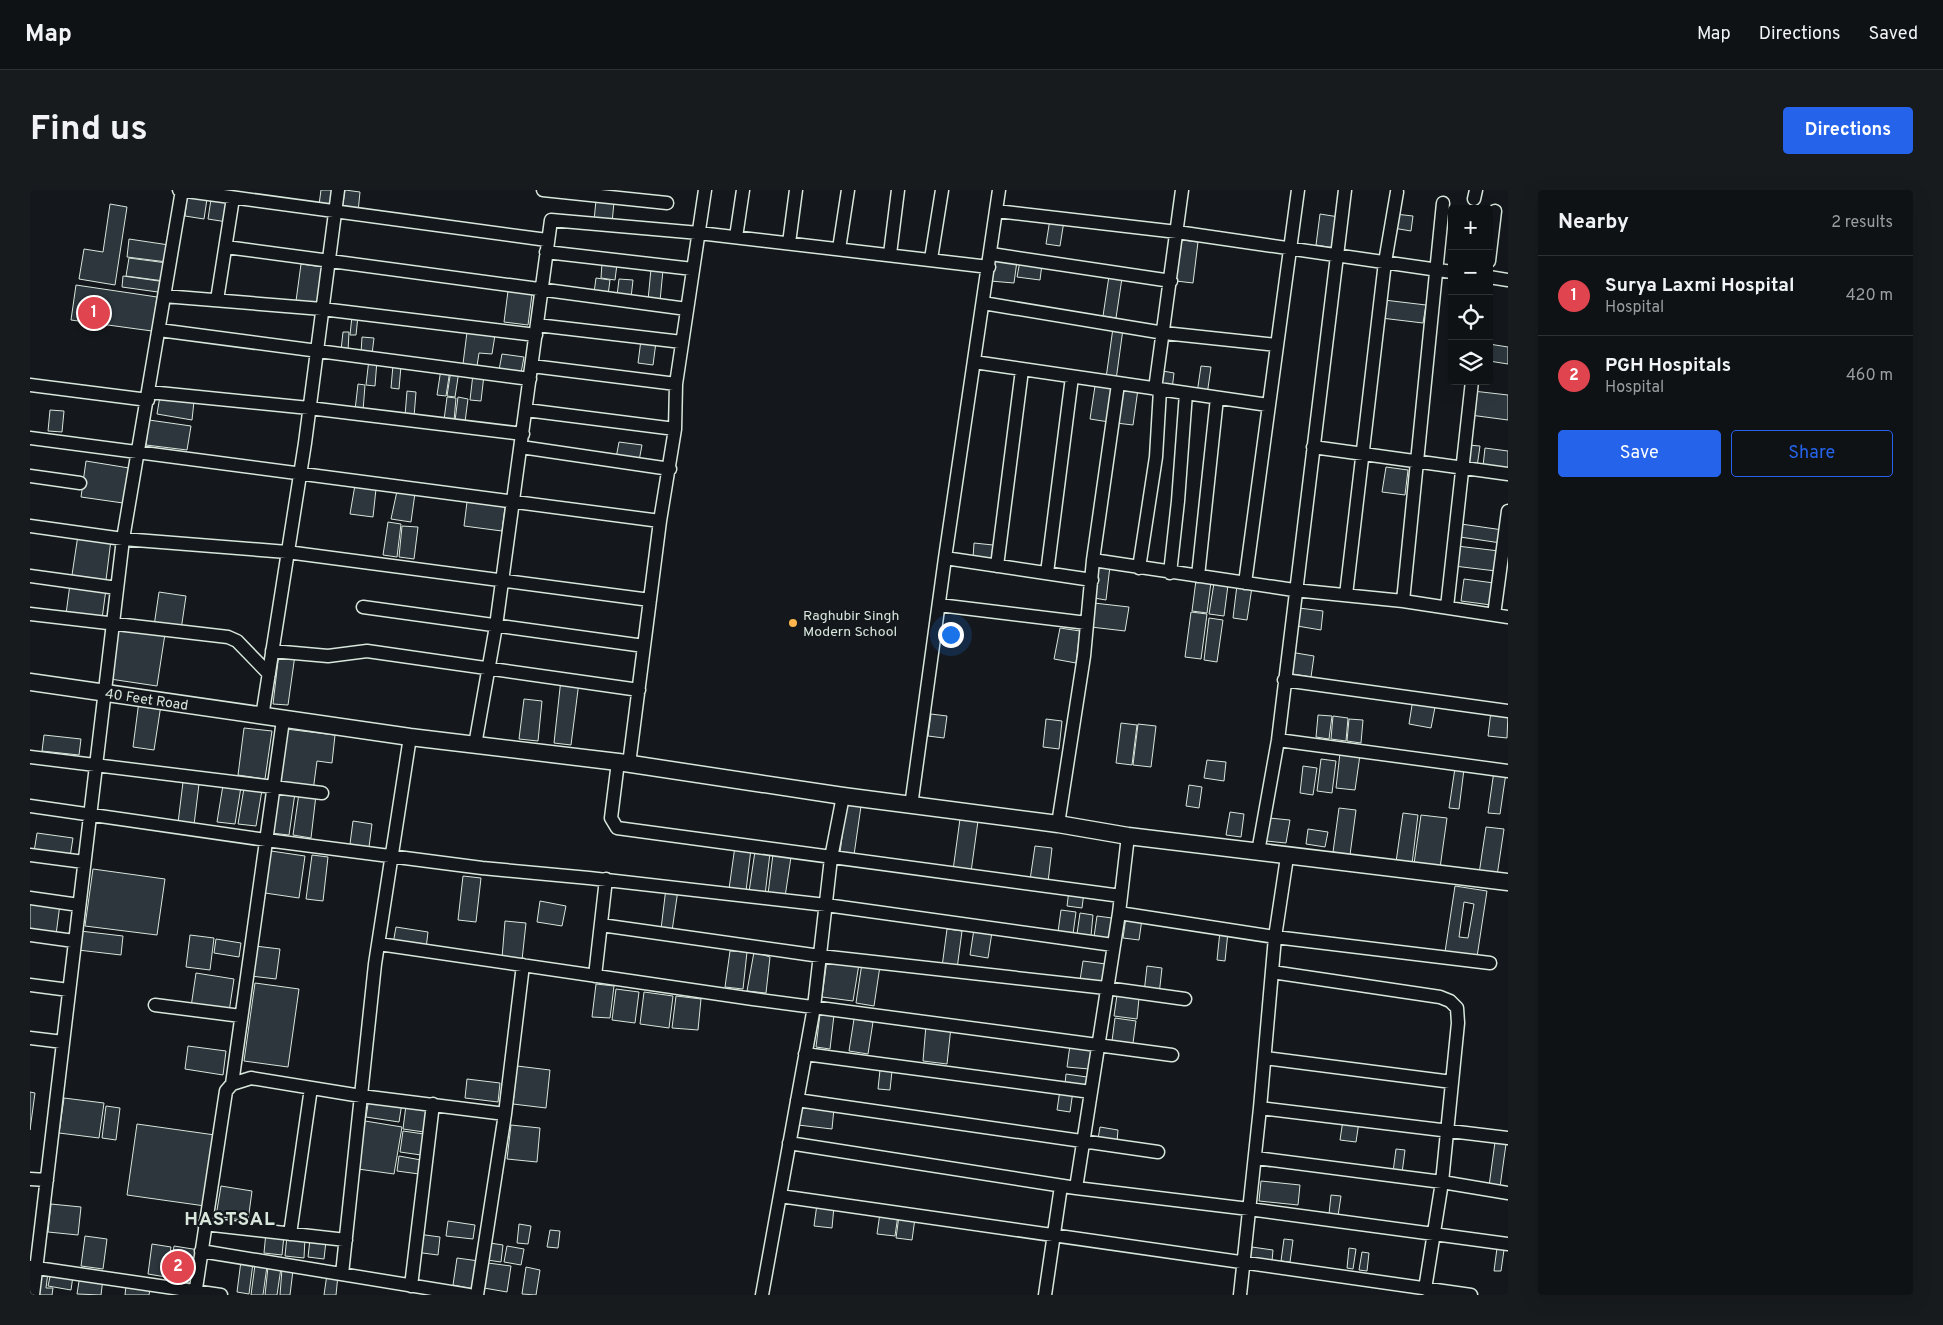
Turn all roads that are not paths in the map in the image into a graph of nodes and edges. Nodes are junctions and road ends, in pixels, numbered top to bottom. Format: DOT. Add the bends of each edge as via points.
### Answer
graph roads {
  1 [pos="181,190"];
  2 [pos="338,190"];
  3 [pos="543,190"];
  4 [pos="705,190"];
  5 [pos="742,190"];
  6 [pos="796,190"];
  7 [pos="848,190"];
  8 [pos="898,190"];
  9 [pos="942,190"];
  10 [pos="1000,190"];
  11 [pos="1182,190"];
  12 [pos="1298,190"];
  13 [pos="1345,190"];
  14 [pos="1397,192"];
  15 [pos="233,198"];
  16 [pos="668,203"];
  17 [pos="1443,203"];
  18 [pos="335,211"];
  19 [pos="997,211"];
  20 [pos="1495,211"];
  21 [pos="1177,232"];
  22 [pos="699,233"];
  23 [pos="736,237"];
  24 [pos="789,243"];
  25 [pos="547,246"];
  26 [pos="226,247"];
  27 [pos="1289,248"];
  28 [pos="839,249"];
  29 [pos="1490,250"];
  30 [pos="890,254"];
  31 [pos="1338,255"];
  32 [pos="329,260"];
  33 [pos="930,260"];
  34 [pos="990,260"];
  35 [pos="1385,262"];
  36 [pos="693,269"];
  37 [pos="1435,269"];
  38 [pos="1448,271"];
  39 [pos="1493,278"];
  40 [pos="1508,280"];
  41 [pos="1170,281"];
  42 [pos="542,288"];
  43 [pos="164,296"];
  44 [pos="217,300"];
  45 [pos="983,303"];
  46 [pos="322,309"];
  47 [pos="687,309"];
  48 [pos="159,330"];
  49 [pos="537,330"];
  50 [pos="1164,333"];
  51 [pos="682,342"];
  52 [pos="1277,345"];
  53 [pos="317,352"];
  54 [pos="974,362"];
  55 [pos="1022,370"];
  56 [pos="531,372"];
  57 [pos="1072,377"];
  58 [pos="676,384"];
  59 [pos="1118,384"];
  60 [pos="30,385"];
  61 [pos="1472,385"];
  62 [pos="1157,389"];
  63 [pos="1186,393"];
  64 [pos="148,396"];
  65 [pos="1217,398"];
  66 [pos="1268,405"];
  67 [pos="309,408"];
  68 [pos="526,410"];
  69 [pos="675,429"];
  70 [pos="523,434"];
  71 [pos="30,438"];
  72 [pos="521,447"];
  73 [pos="1313,447"];
  74 [pos="138,453"];
  75 [pos="1362,454"];
  76 [pos="1417,462"];
  77 [pos="670,468"];
  78 [pos="1462,470"];
  79 [pos="299,474"];
  80 [pos="1508,474"];
  81 [pos="30,476"];
  82 [pos="80,483"];
  83 [pos="512,502"];
  84 [pos="1508,512"];
  85 [pos="660,521"];
  86 [pos="30,526"];
  87 [pos="123,539"];
  88 [pos="287,552"];
  89 [pos="945,558"];
  90 [pos="1093,560"];
  91 [pos="997,566"];
  92 [pos="1139,568"];
  93 [pos="1047,573"];
  94 [pos="1170,573"];
  95 [pos="30,576"];
  96 [pos="1198,576"];
  97 [pos="502,580"];
  98 [pos="1092,580"];
  99 [pos="1245,583"];
  100 [pos="117,588"];
  101 [pos="1294,590"];
  102 [pos="1346,595"];
  103 [pos="650,600"];
  104 [pos="1403,601"];
  105 [pos="939,605"];
  106 [pos="363,607"];
  107 [pos="1447,607"];
  108 [pos="30,614"];
  109 [pos="1494,615"];
  110 [pos="1508,616"];
  111 [pos="1087,623"];
  112 [pos="112,625"];
  113 [pos="496,626"];
  114 [pos="644,646"];
  115 [pos="272,651"];
  116 [pos="489,669"];
  117 [pos="268,674"];
  118 [pos="1284,680"];
  119 [pos="30,682"];
  120 [pos="639,690"];
  121 [pos="104,692"];
  122 [pos="1508,711"];
  123 [pos="262,717"];
  124 [pos="283,720"];
  125 [pos="410,737"];
  126 [pos="1278,740"];
  127 [pos="475,745"];
  128 [pos="30,757"];
  129 [pos="624,763"];
  130 [pos="95,764"];
  131 [pos="1508,771"];
  132 [pos="273,787"];
  133 [pos="322,793"];
  134 [pos="843,796"];
  135 [pos="30,806"];
  136 [pos="911,806"];
  137 [pos="89,813"];
  138 [pos="1058,824"];
  139 [pos="1128,836"];
  140 [pos="266,840"];
  141 [pos="1258,852"];
  142 [pos="30,855"];
  143 [pos="393,855"];
  144 [pos="1287,857"];
  145 [pos="832,858"];
  146 [pos="84,862"];
  147 [pos="606,880"];
  148 [pos="1508,882"];
  149 [pos="1121,896"];
  150 [pos="30,898"];
  151 [pos="79,904"];
  152 [pos="826,905"];
  153 [pos="1119,913"];
  154 [pos="601,925"];
  155 [pos="30,935"];
  156 [pos="1275,938"];
  157 [pos="74,941"];
  158 [pos="378,944"];
  159 [pos="1113,945"];
  160 [pos="820,956"];
  161 [pos="1490,963"];
  162 [pos="523,965"];
  163 [pos="1272,972"];
  164 [pos="596,976"];
  165 [pos="30,985"];
  166 [pos="1106,988"];
  167 [pos="68,990"];
  168 [pos="1185,999"];
  169 [pos="155,1005"];
  170 [pos="814,1007"];
  171 [pos="241,1016"];
  172 [pos="30,1038"];
  173 [pos="62,1042"];
  174 [pos="1098,1045"];
  175 [pos="805,1054"];
  176 [pos="1172,1055"];
  177 [pos="1265,1058"];
  178 [pos="1452,1082"];
  179 [pos="232,1084"];
  180 [pos="311,1088"];
  181 [pos="1091,1092"];
  182 [pos="361,1096"];
  183 [pos="797,1100"];
  184 [pos="433,1104"];
  185 [pos="1260,1108"];
  186 [pos="505,1114"];
  187 [pos="1448,1130"];
  188 [pos="1508,1138"];
  189 [pos="1083,1141"];
  190 [pos="789,1143"];
  191 [pos="1158,1152"];
  192 [pos="1256,1158"];
  193 [pos="30,1178"];
  194 [pos="47,1180"];
  195 [pos="1442,1182"];
  196 [pos="1061,1186"];
  197 [pos="1076,1188"];
  198 [pos="1508,1194"];
  199 [pos="780,1196"];
  200 [pos="1250,1209"];
  201 [pos="204,1224"];
  202 [pos="1434,1233"];
  203 [pos="290,1234"];
  204 [pos="1054,1236"];
  205 [pos="346,1240"];
  206 [pos="1508,1244"];
  207 [pos="200,1251"];
  208 [pos="1244,1263"];
  209 [pos="33,1268"];
  210 [pos="342,1274"];
  211 [pos="411,1286"];
  212 [pos="1425,1289"];
  213 [pos="195,1293"];
  214 [pos="33,1295"];
  215 [pos="221,1295"];
  216 [pos="469,1295"];
  217 [pos="477,1295"];
  218 [pos="762,1295"];
  219 [pos="1045,1295"];
  220 [pos="1240,1295"];
  221 [pos="1471,1295"];
  1 -- 15 [label="street"];
  1 -- 43 [label="street"];
  2 -- 18 [label="street"];
  3 -- 16 [label="street"];
  4 -- 22 [label="street"];
  5 -- 23 [label="street"];
  6 -- 24 [label="street"];
  7 -- 28 [label="street"];
  8 -- 30 [label="street"];
  9 -- 33 [label="street"];
  10 -- 19 [label="street"];
  11 -- 21 [label="street"];
  12 -- 27 [label="street"];
  13 -- 31 [label="street"];
  14 -- 35 [label="street"];
  15 -- 18 [label="street"];
  15 -- 26 [label="street"];
  17 -- 37 [label="street"];
  18 -- 25 [label="street"];
  18 -- 32 [label="street"];
  19 -- 21 [label="street"];
  19 -- 34 [label="street"];
  20 -- 29 [label="street"];
  21 -- 27 [label="street"];
  21 -- 41 [label="street"];
  22 -- 23 [label="street"];
  22 -- 25 [label="street" via="554,218 549,222"];
  22 -- 36 [label="street"];
  23 -- 24 [label="street"];
  24 -- 28 [label="street"];
  25 -- 36 [label="street"];
  25 -- 42 [label="street"];
  26 -- 32 [label="street"];
  26 -- 44 [label="street"];
  27 -- 31 [label="street"];
  27 -- 52 [label="street"];
  28 -- 30 [label="street"];
  30 -- 33 [label="street"];
  31 -- 35 [label="street"];
  31 -- 73 [label="street"];
  32 -- 42 [label="street"];
  32 -- 46 [label="street"];
  33 -- 34 [label="street"];
  34 -- 41 [label="street"];
  34 -- 45 [label="street"];
  35 -- 37 [label="street"];
  35 -- 75 [label="street"];
  36 -- 47 [label="street"];
  37 -- 38 [label="street"];
  37 -- 76 [label="street"];
  39 -- 40 [label="street"];
  41 -- 50 [label="street"];
  42 -- 47 [label="street"];
  42 -- 49 [label="street"];
  43 -- 44 [label="street"];
  43 -- 48 [label="street"];
  44 -- 46 [label="street"];
  45 -- 50 [label="street"];
  45 -- 54 [label="street"];
  46 -- 49 [label="street"];
  46 -- 53 [label="street"];
  47 -- 51 [label="street"];
  48 -- 53 [label="street"];
  48 -- 64 [label="street"];
  49 -- 51 [label="street"];
  49 -- 56 [label="street"];
  50 -- 52 [label="street"];
  50 -- 62 [label="street"];
  51 -- 58 [label="street"];
  52 -- 66 [label="street"];
  53 -- 56 [label="street"];
  53 -- 67 [label="street"];
  54 -- 55 [label="street"];
  54 -- 89 [label="street"];
  55 -- 57 [label="street"];
  55 -- 91 [label="street"];
  56 -- 58 [label="street"];
  56 -- 68 [label="street"];
  57 -- 59 [label="street"];
  57 -- 93 [label="street"];
  58 -- 69 [label="street"];
  59 -- 62 [label="street"];
  59 -- 90 [label="street"];
  60 -- 64 [label="street"];
  61 -- 78 [label="street"];
  62 -- 63 [label="street"];
  62 -- 92 [label="street" via="1156,457"];
  63 -- 65 [label="street"];
  63 -- 94 [label="street"];
  64 -- 67 [label="street"];
  64 -- 74 [label="street"];
  65 -- 66 [label="street"];
  65 -- 96 [label="street"];
  66 -- 99 [label="street"];
  67 -- 70 [label="street"];
  67 -- 79 [label="street"];
  68 -- 69 [label="street"];
  68 -- 70 [label="street"];
  69 -- 77 [label="street"];
  70 -- 72 [label="street"];
  71 -- 74 [label="street"];
  72 -- 77 [label="street"];
  72 -- 83 [label="street"];
  73 -- 75 [label="street"];
  73 -- 101 [label="street"];
  74 -- 79 [label="street"];
  74 -- 87 [label="street"];
  75 -- 76 [label="street"];
  75 -- 102 [label="street"];
  76 -- 78 [label="street"];
  76 -- 104 [label="street"];
  77 -- 85 [label="street"];
  78 -- 80 [label="street"];
  78 -- 107 [label="street"];
  79 -- 83 [label="street"];
  79 -- 88 [label="street"];
  81 -- 82 [label="street"];
  83 -- 85 [label="street"];
  83 -- 97 [label="street"];
  84 -- 109 [label="street"];
  85 -- 103 [label="street"];
  86 -- 87 [label="street"];
  87 -- 88 [label="street"];
  87 -- 100 [label="street"];
  88 -- 97 [label="street"];
  88 -- 115 [label="street"];
  89 -- 91 [label="street"];
  89 -- 105 [label="street"];
  90 -- 92 [label="street"];
  90 -- 98 [label="street"];
  91 -- 93 [label="street"];
  92 -- 94 [label="street"];
  93 -- 98 [label="street"];
  94 -- 96 [label="street"];
  95 -- 100 [label="street"];
  96 -- 99 [label="street"];
  97 -- 103 [label="street"];
  97 -- 113 [label="street"];
  98 -- 111 [label="street"];
  99 -- 101 [label="street"];
  100 -- 112 [label="street"];
  101 -- 102 [label="street"];
  101 -- 118 [label="street"];
  102 -- 104 [label="street"];
  103 -- 114 [label="street"];
  104 -- 107 [label="street"];
  105 -- 111 [label="street"];
  105 -- 136 [label="street"];
  106 -- 113 [label="street"];
  107 -- 109 [label="street"];
  108 -- 112 [label="street"];
  109 -- 110 [label="street"];
  111 -- 138 [label="street"];
  112 -- 117 [label="street" via="228,637 237,641"];
  112 -- 121 [label="street"];
  113 -- 114 [label="street"];
  113 -- 116 [label="street"];
  114 -- 120 [label="street"];
  115 -- 116 [label="street" via="328,656 367,651"];
  115 -- 117 [label="street"];
  116 -- 120 [label="street"];
  116 -- 127 [label="street"];
  117 -- 123 [label="street"];
  118 -- 122 [label="street"];
  118 -- 126 [label="street"];
  119 -- 121 [label="street, 40 Feet Road"];
  120 -- 129 [label="street"];
  121 -- 123 [label="street, 40 Feet Road"];
  121 -- 130 [label="street"];
  123 -- 124 [label="street, 40 Feet Road"];
  124 -- 125 [label="street, 40 Feet Road"];
  124 -- 132 [label="street"];
  125 -- 127 [label="street, 40 Feet Road"];
  125 -- 143 [label="street"];
  126 -- 131 [label="street"];
  126 -- 141 [label="street"];
  127 -- 129 [label="street, 40 Feet Road"];
  128 -- 130 [label="street"];
  129 -- 134 [label="street, 40 Feet Road"];
  129 -- 145 [label="street" via="611,818 617,828"];
  130 -- 132 [label="street"];
  130 -- 137 [label="street"];
  132 -- 133 [label="street"];
  132 -- 140 [label="street"];
  134 -- 136 [label="street, 40 Feet Road"];
  134 -- 145 [label="street"];
  135 -- 137 [label="street"];
  136 -- 138 [label="street, 40 Feet Road"];
  137 -- 140 [label="street"];
  137 -- 146 [label="street"];
  138 -- 139 [label="street, 40 Feet Road"];
  139 -- 141 [label="street, 40 Feet Road"];
  139 -- 149 [label="street"];
  140 -- 143 [label="street"];
  140 -- 171 [label="street"];
  141 -- 144 [label="street, 40 Feet Road"];
  142 -- 146 [label="street"];
  143 -- 147 [label="street" via="482,868"];
  143 -- 158 [label="street"];
  144 -- 148 [label="street, 40 Feet Road"];
  144 -- 156 [label="street"];
  145 -- 149 [label="street"];
  145 -- 152 [label="street"];
  146 -- 151 [label="street"];
  147 -- 152 [label="street"];
  147 -- 154 [label="street"];
  149 -- 153 [label="street"];
  150 -- 151 [label="street"];
  151 -- 157 [label="street"];
  152 -- 159 [label="street"];
  152 -- 160 [label="street"];
  153 -- 156 [label="street"];
  153 -- 159 [label="street"];
  154 -- 160 [label="street"];
  154 -- 164 [label="street"];
  155 -- 157 [label="street"];
  156 -- 161 [label="street"];
  156 -- 163 [label="street"];
  157 -- 167 [label="street"];
  158 -- 162 [label="street"];
  158 -- 182 [label="street"];
  159 -- 166 [label="street"];
  160 -- 166 [label="street"];
  160 -- 170 [label="street"];
  162 -- 164 [label="street"];
  162 -- 186 [label="street"];
  163 -- 177 [label="street"];
  163 -- 178 [label="street" via="1450,1001 1458,1014"];
  164 -- 170 [label="street"];
  165 -- 167 [label="street"];
  166 -- 168 [label="street"];
  166 -- 174 [label="street"];
  167 -- 173 [label="street"];
  169 -- 171 [label="street"];
  170 -- 174 [label="street"];
  170 -- 175 [label="street"];
  171 -- 179 [label="street"];
  172 -- 173 [label="street"];
  173 -- 194 [label="street"];
  174 -- 176 [label="street"];
  174 -- 181 [label="street"];
  175 -- 181 [label="street"];
  175 -- 183 [label="street"];
  177 -- 178 [label="street"];
  177 -- 185 [label="street"];
  178 -- 187 [label="street"];
  179 -- 180 [label="street" via="251,1078"];
  179 -- 201 [label="street" via="226,1091"];
  180 -- 182 [label="street"];
  180 -- 203 [label="street"];
  181 -- 189 [label="street"];
  182 -- 184 [label="street"];
  182 -- 205 [label="street"];
  183 -- 189 [label="street"];
  183 -- 190 [label="street"];
  184 -- 186 [label="street"];
  184 -- 211 [label="street"];
  185 -- 187 [label="street"];
  185 -- 192 [label="street"];
  186 -- 217 [label="street"];
  187 -- 188 [label="street"];
  187 -- 195 [label="street"];
  189 -- 191 [label="street"];
  189 -- 197 [label="street"];
  190 -- 196 [label="street"];
  190 -- 199 [label="street"];
  192 -- 195 [label="street"];
  192 -- 200 [label="street"];
  193 -- 194 [label="street"];
  194 -- 209 [label="street"];
  195 -- 198 [label="street"];
  195 -- 202 [label="street"];
  196 -- 197 [label="street"];
  196 -- 204 [label="street"];
  197 -- 200 [label="street"];
  199 -- 204 [label="street"];
  199 -- 218 [label="street"];
  200 -- 202 [label="street"];
  200 -- 208 [label="street"];
  201 -- 203 [label="street"];
  201 -- 207 [label="street"];
  202 -- 206 [label="street"];
  202 -- 212 [label="street"];
  203 -- 205 [label="street"];
  204 -- 208 [label="street"];
  204 -- 219 [label="street"];
  205 -- 210 [label="street"];
  207 -- 210 [label="street"];
  207 -- 213 [label="street"];
  208 -- 212 [label="street"];
  208 -- 220 [label="street"];
  209 -- 213 [label="street"];
  209 -- 214 [label="street"];
  210 -- 211 [label="street"];
  211 -- 216 [label="street"];
  212 -- 221 [label="street"];
  213 -- 215 [label="street"];
}
